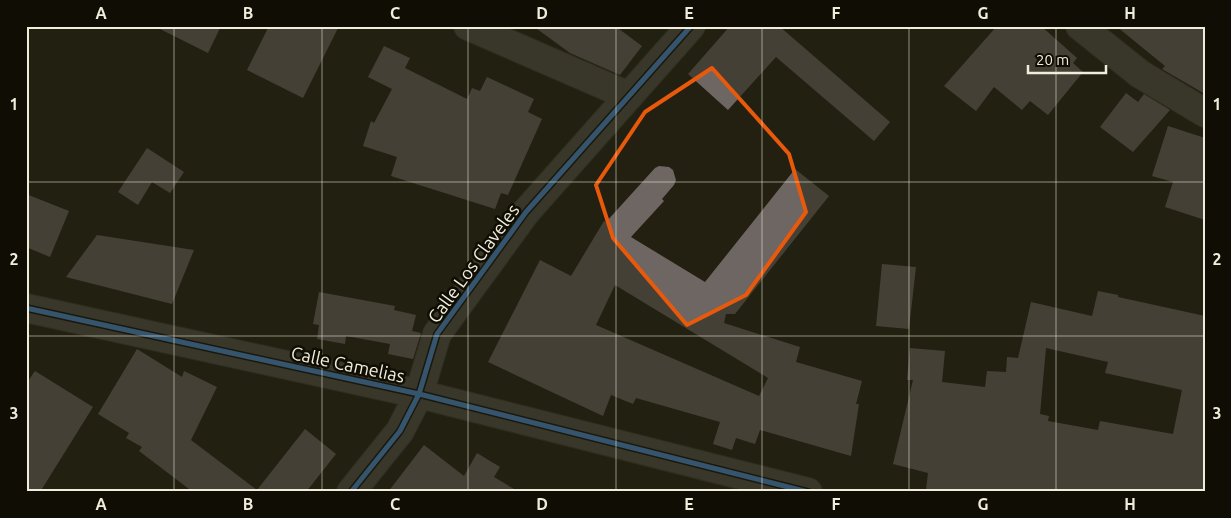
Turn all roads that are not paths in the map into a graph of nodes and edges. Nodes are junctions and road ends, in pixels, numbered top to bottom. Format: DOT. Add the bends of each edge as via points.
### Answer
graph roads {
  1 [pos="468,26"];
  2 [pos="691,26"];
  3 [pos="1080,26"];
  4 [pos="629,96"];
  5 [pos="1205,114"];
  6 [pos="26,308"];
  7 [pos="419,394"];
  8 [pos="351,492"];
  9 [pos="808,492"];
  1 -- 4 [label="street"];
  2 -- 4 [label="street, Calle Los Claveles"];
  3 -- 5 [label="street" via="1140,74"];
  4 -- 7 [label="street, Calle Los Claveles" via="526,212 437,334"];
  6 -- 7 [label="street, Calle Camelias"];
  7 -- 8 [label="street, Calle Los Claveles" via="400,431"];
  7 -- 9 [label="street, Calle Camelias"];
}
